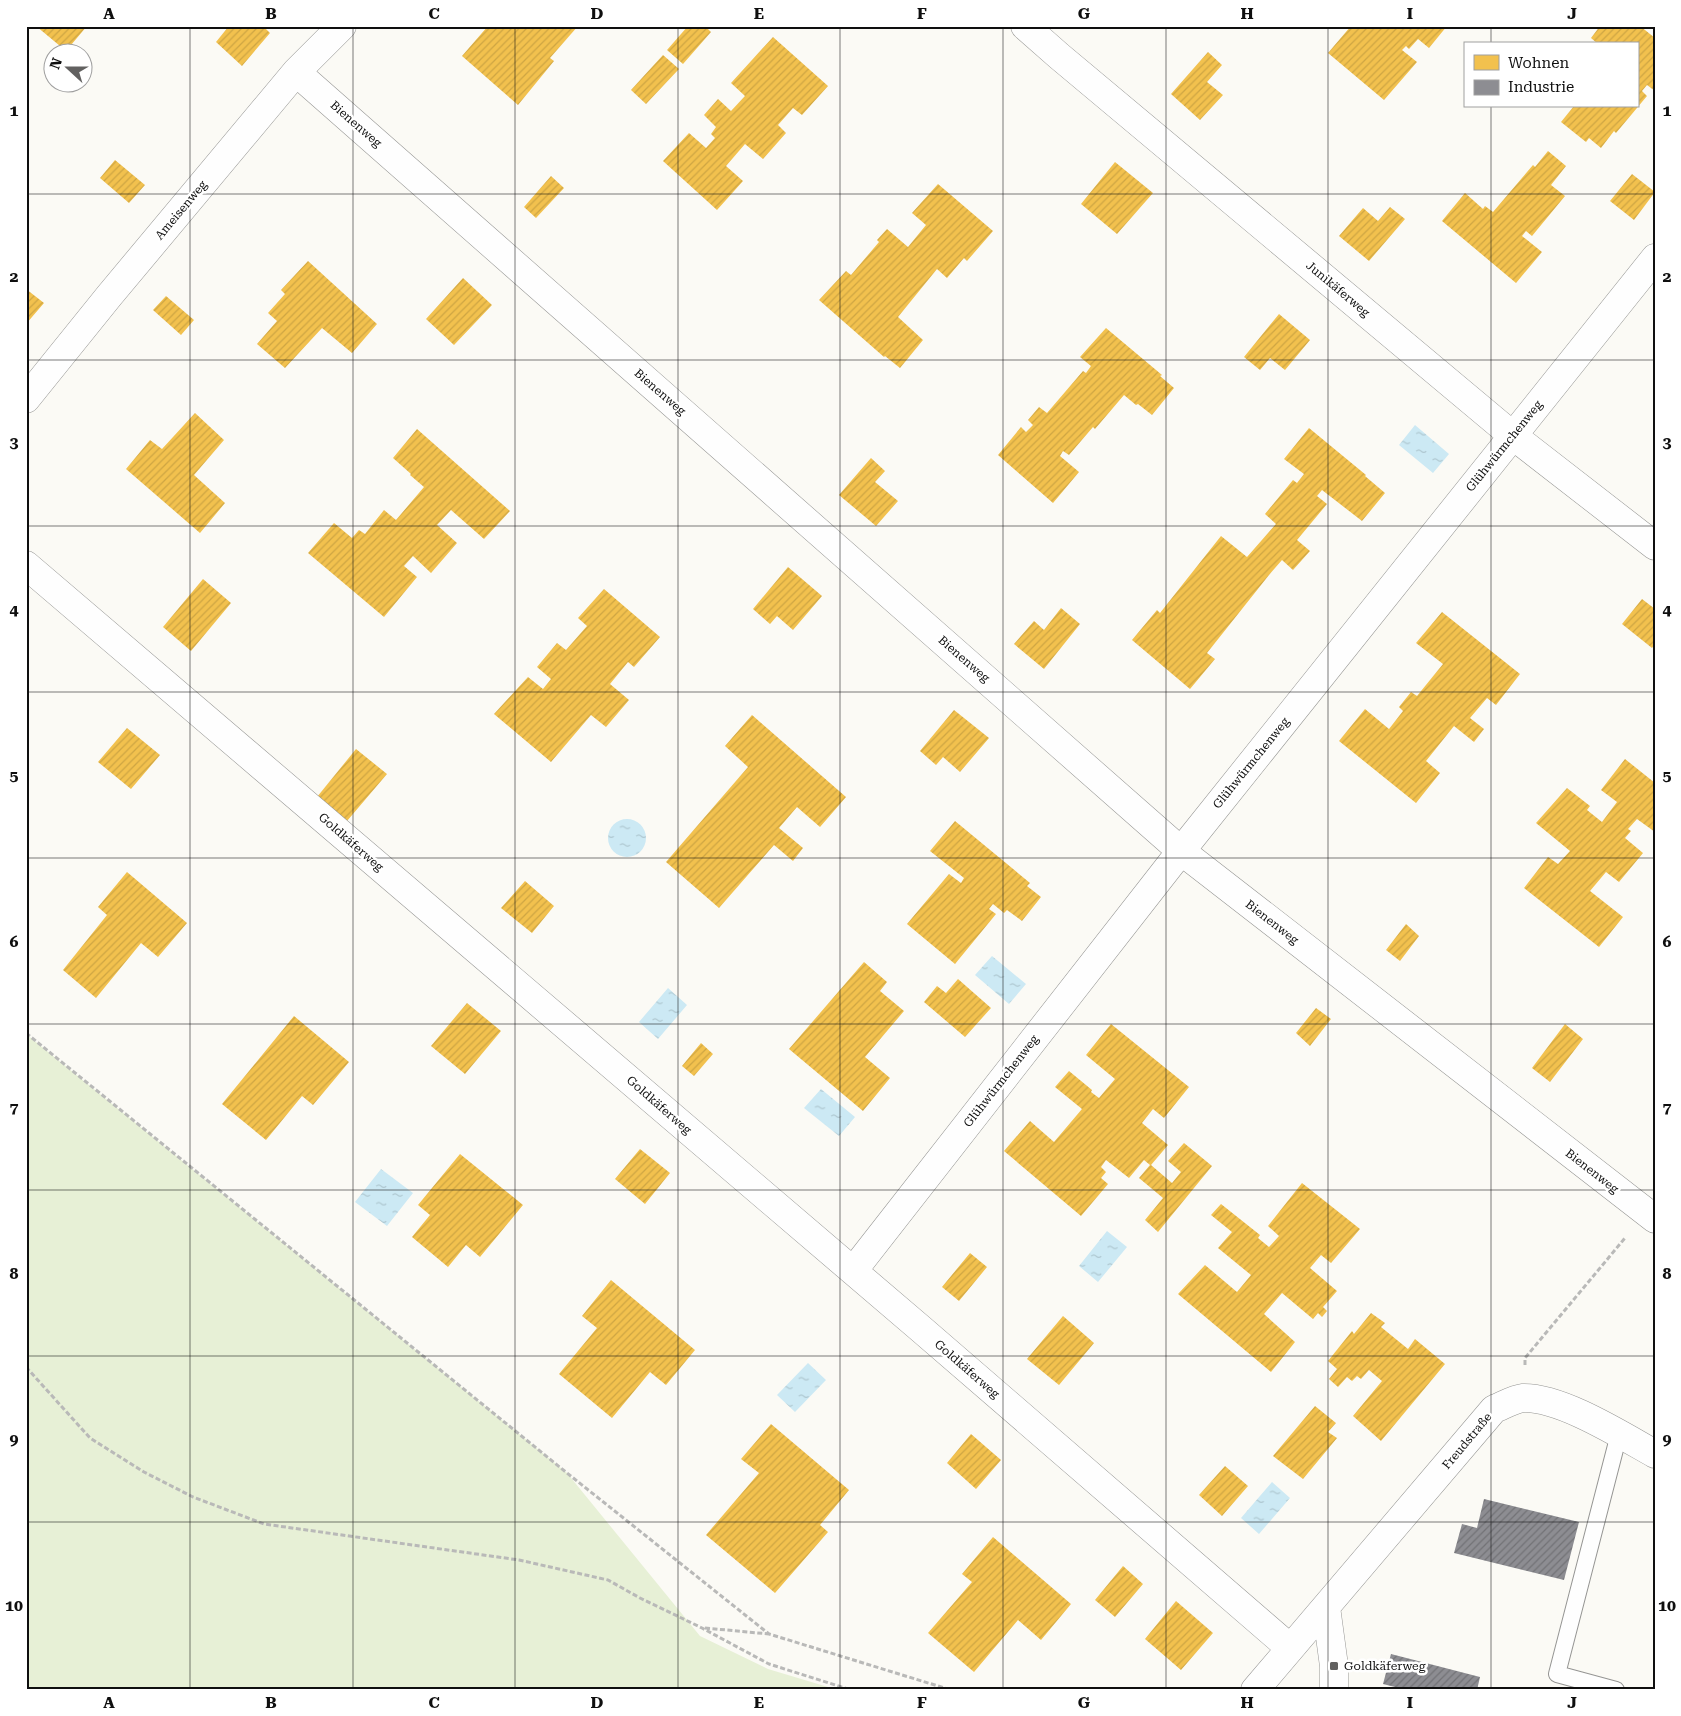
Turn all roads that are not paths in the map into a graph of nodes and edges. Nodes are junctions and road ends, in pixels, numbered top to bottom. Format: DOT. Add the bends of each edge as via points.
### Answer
graph roads {
  1 [pos="342,26"];
  2 [pos="1025,26"];
  3 [pos="296,72"];
  4 [pos="1655,258"];
  5 [pos="26,399"];
  6 [pos="1512,435"];
  7 [pos="1655,546"];
  8 [pos="26,565"];
  9 [pos="1181,851"];
  10 [pos="1650,1216"];
  11 [pos="853,1271"];
  12 [pos="1619,1434"];
  13 [pos="1655,1454"];
  14 [pos="1326,1607"];
  15 [pos="1290,1648"];
  16 [pos="1255,1690"];
  17 [pos="1334,1690"];
  18 [pos="1616,1690"];
  1 -- 3 [label="street, Ameisenweg"];
  2 -- 6 [label="street, Junikäferweg"];
  3 -- 5 [label="street, Ameisenweg"];
  3 -- 9 [label="street, Bienenweg"];
  4 -- 6 [label="street, Glühwürmchenweg"];
  6 -- 7 [label="street, Junikäferweg"];
  6 -- 9 [label="street, Glühwürmchenweg"];
  8 -- 11 [label="street, Goldkäferweg"];
  9 -- 10 [label="street, Bienenweg"];
  9 -- 11 [label="street, Glühwürmchenweg"];
  11 -- 15 [label="street, Goldkäferweg"];
  12 -- 13 [label="street"];
  12 -- 14 [label="street, Freudstraße" via="1557,1404 1522,1398 1494,1409"];
  12 -- 18 [label="lane" via="1557,1674"];
  14 -- 15 [label="street, Freudstraße"];
  14 -- 17 [label="street"];
  15 -- 16 [label="street, Freudstraße"];
}
